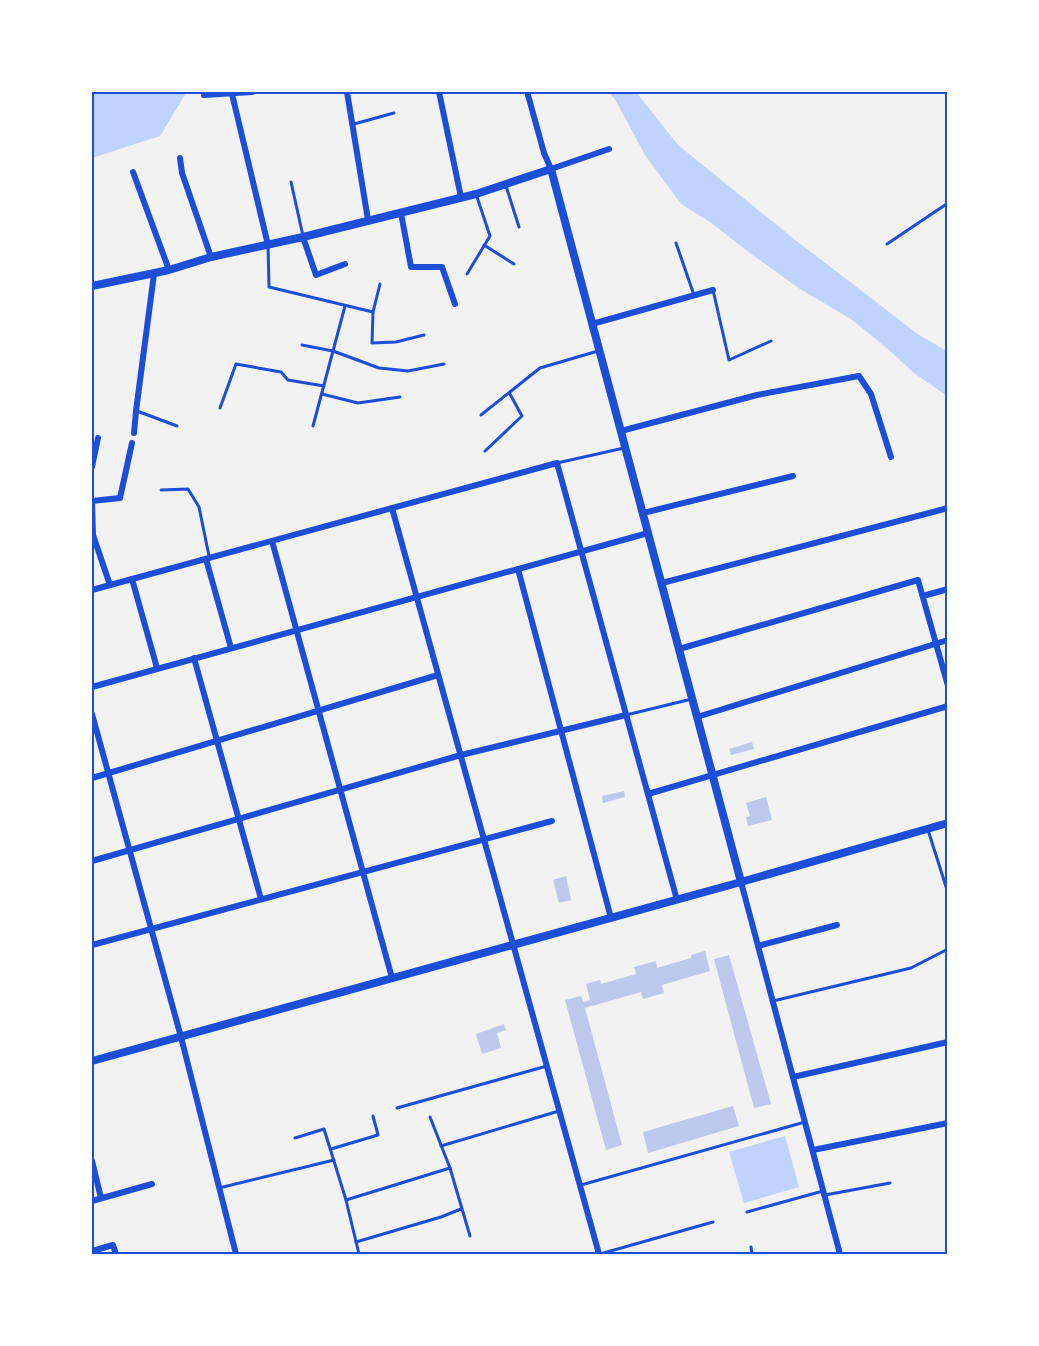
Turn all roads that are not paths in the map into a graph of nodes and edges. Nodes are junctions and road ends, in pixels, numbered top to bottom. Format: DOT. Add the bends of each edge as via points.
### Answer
graph roads {
  1 [pos="252,92"];
  2 [pos="347,92"];
  3 [pos="439,92"];
  4 [pos="231,94"];
  5 [pos="204,95"];
  6 [pos="528,95"];
  7 [pos="394,113"];
  8 [pos="354,124"];
  9 [pos="609,149"];
  10 [pos="180,158"];
  11 [pos="551,169"];
  12 [pos="133,172"];
  13 [pos="291,182"];
  14 [pos="506,185"];
  15 [pos="476,194"];
  16 [pos="461,197"];
  17 [pos="948,203"];
  18 [pos="401,213"];
  19 [pos="368,220"];
  20 [pos="519,227"];
  21 [pos="303,237"];
  22 [pos="676,243"];
  23 [pos="268,244"];
  24 [pos="888,244"];
  25 [pos="484,245"];
  26 [pos="211,257"];
  27 [pos="345,264"];
  28 [pos="514,264"];
  29 [pos="169,270"];
  30 [pos="154,274"];
  31 [pos="468,274"];
  32 [pos="380,284"];
  33 [pos="92,286"];
  34 [pos="713,290"];
  35 [pos="694,296"];
  36 [pos="455,304"];
  37 [pos="345,306"];
  38 [pos="373,312"];
  39 [pos="592,324"];
  40 [pos="424,335"];
  41 [pos="771,341"];
  42 [pos="302,345"];
  43 [pos="333,351"];
  44 [pos="599,351"];
  45 [pos="444,364"];
  46 [pos="324,386"];
  47 [pos="510,393"];
  48 [pos="322,394"];
  49 [pos="400,397"];
  50 [pos="220,408"];
  51 [pos="136,411"];
  52 [pos="481,415"];
  53 [pos="177,426"];
  54 [pos="313,426"];
  55 [pos="621,431"];
  56 [pos="134,433"];
  57 [pos="98,438"];
  58 [pos="132,443"];
  59 [pos="626,448"];
  60 [pos="484,451"];
  61 [pos="891,457"];
  62 [pos="557,463"];
  63 [pos="92,467"];
  64 [pos="793,476"];
  65 [pos="161,490"];
  66 [pos="92,501"];
  67 [pos="392,508"];
  68 [pos="948,508"];
  69 [pos="643,513"];
  70 [pos="648,533"];
  71 [pos="272,541"];
  72 [pos="582,551"];
  73 [pos="207,558"];
  74 [pos="518,569"];
  75 [pos="132,579"];
  76 [pos="662,583"];
  77 [pos="110,585"];
  78 [pos="948,589"];
  79 [pos="92,590"];
  80 [pos="922,596"];
  81 [pos="417,597"];
  82 [pos="296,630"];
  83 [pos="948,639"];
  84 [pos="936,643"];
  85 [pos="231,648"];
  86 [pos="679,649"];
  87 [pos="194,658"];
  88 [pos="158,668"];
  89 [pos="438,675"];
  90 [pos="948,686"];
  91 [pos="92,687"];
  92 [pos="693,699"];
  93 [pos="948,706"];
  94 [pos="318,710"];
  95 [pos="92,714"];
  96 [pos="626,715"];
  97 [pos="697,717"];
  98 [pos="561,730"];
  99 [pos="217,741"];
  100 [pos="461,755"];
  101 [pos="108,773"];
  102 [pos="713,776"];
  103 [pos="92,778"];
  104 [pos="340,789"];
  105 [pos="648,794"];
  106 [pos="239,819"];
  107 [pos="552,821"];
  108 [pos="948,823"];
  109 [pos="927,829"];
  110 [pos="484,839"];
  111 [pos="129,850"];
  112 [pos="92,861"];
  113 [pos="363,872"];
  114 [pos="741,882"];
  115 [pos="948,893"];
  116 [pos="261,899"];
  117 [pos="677,900"];
  118 [pos="611,918"];
  119 [pos="837,925"];
  120 [pos="151,929"];
  121 [pos="92,945"];
  122 [pos="513,945"];
  123 [pos="758,946"];
  124 [pos="948,949"];
  125 [pos="392,978"];
  126 [pos="773,1001"];
  127 [pos="181,1036"];
  128 [pos="948,1042"];
  129 [pos="92,1061"];
  130 [pos="546,1066"];
  131 [pos="793,1077"];
  132 [pos="397,1108"];
  133 [pos="559,1111"];
  134 [pos="373,1116"];
  135 [pos="429,1117"];
  136 [pos="805,1122"];
  137 [pos="948,1123"];
  138 [pos="295,1137"];
  139 [pos="441,1146"];
  140 [pos="331,1149"];
  141 [pos="813,1150"];
  142 [pos="334,1160"];
  143 [pos="92,1161"];
  144 [pos="450,1168"];
  145 [pos="890,1183"];
  146 [pos="152,1184"];
  147 [pos="579,1185"];
  148 [pos="218,1188"];
  149 [pos="824,1193"];
  150 [pos="101,1198"];
  151 [pos="346,1200"];
  152 [pos="92,1201"];
  153 [pos="461,1209"];
  154 [pos="747,1212"];
  155 [pos="713,1222"];
  156 [pos="470,1236"];
  157 [pos="356,1242"];
  158 [pos="751,1247"];
  159 [pos="92,1251"];
  160 [pos="116,1254"];
  161 [pos="236,1254"];
  162 [pos="359,1254"];
  163 [pos="599,1254"];
  164 [pos="752,1254"];
  165 [pos="840,1254"];
  1 -- 4 [label="street"];
  2 -- 8 [label="street"];
  3 -- 16 [label="street"];
  4 -- 5 [label="street"];
  4 -- 23 [label="street"];
  6 -- 11 [label="street"];
  7 -- 8 [label="lane"];
  8 -- 19 [label="street"];
  9 -- 11 [label="street"];
  10 -- 26 [label="street"];
  11 -- 14 [label="street"];
  11 -- 39 [label="street"];
  12 -- 29 [label="street"];
  13 -- 21 [label="lane"];
  14 -- 15 [label="street"];
  14 -- 20 [label="lane"];
  15 -- 16 [label="street"];
  15 -- 25 [label="lane" via="490,236"];
  16 -- 18 [label="street"];
  17 -- 24 [label="lane"];
  18 -- 19 [label="street"];
  18 -- 36 [label="street" via="411,267 442,267"];
  19 -- 21 [label="street"];
  21 -- 23 [label="street"];
  21 -- 27 [label="street" via="316,275"];
  22 -- 35 [label="lane"];
  23 -- 26 [label="street"];
  23 -- 37 [label="lane" via="269,287"];
  25 -- 28 [label="lane"];
  25 -- 31 [label="lane"];
  26 -- 29 [label="street"];
  29 -- 30 [label="street"];
  30 -- 33 [label="street"];
  30 -- 51 [label="street"];
  32 -- 38 [label="lane"];
  34 -- 35 [label="street"];
  34 -- 41 [label="lane" via="729,360"];
  35 -- 39 [label="street"];
  37 -- 38 [label="lane"];
  37 -- 43 [label="lane"];
  38 -- 40 [label="lane" via="372,343"];
  39 -- 44 [label="street"];
  42 -- 43 [label="lane"];
  43 -- 45 [label="lane" via="379,368 408,370"];
  43 -- 46 [label="lane"];
  44 -- 47 [label="lane" via="540,368"];
  44 -- 55 [label="street"];
  46 -- 48 [label="lane"];
  46 -- 50 [label="lane" via="288,380 282,372 236,364"];
  47 -- 52 [label="lane"];
  47 -- 60 [label="lane" via="522,416"];
  48 -- 49 [label="lane" via="358,403"];
  48 -- 54 [label="lane"];
  51 -- 53 [label="lane"];
  51 -- 56 [label="street"];
  55 -- 59 [label="street"];
  55 -- 61 [label="street" via="757,394 860,376 871,394"];
  57 -- 63 [label="street"];
  58 -- 66 [label="street" via="120,498"];
  59 -- 62 [label="lane"];
  59 -- 69 [label="street"];
  62 -- 67 [label="street"];
  62 -- 72 [label="street"];
  64 -- 69 [label="street"];
  65 -- 73 [label="lane" via="188,489 198,507"];
  66 -- 77 [label="street" via="93,535"];
  67 -- 71 [label="street"];
  67 -- 81 [label="street"];
  68 -- 76 [label="street"];
  69 -- 70 [label="street"];
  70 -- 72 [label="street"];
  70 -- 76 [label="street"];
  71 -- 73 [label="street"];
  71 -- 82 [label="street"];
  72 -- 74 [label="street"];
  72 -- 96 [label="street"];
  73 -- 75 [label="street"];
  73 -- 85 [label="street"];
  74 -- 81 [label="street"];
  74 -- 98 [label="street"];
  75 -- 77 [label="street"];
  75 -- 88 [label="street"];
  76 -- 86 [label="street"];
  77 -- 79 [label="street"];
  78 -- 80 [label="street"];
  80 -- 84 [label="street"];
  80 -- 86 [label="street" via="918,580"];
  81 -- 82 [label="street"];
  81 -- 89 [label="street"];
  82 -- 85 [label="street"];
  82 -- 94 [label="street"];
  83 -- 84 [label="street"];
  84 -- 90 [label="street"];
  84 -- 97 [label="street"];
  85 -- 87 [label="street"];
  86 -- 92 [label="street"];
  87 -- 88 [label="street"];
  87 -- 99 [label="street"];
  88 -- 91 [label="street"];
  89 -- 94 [label="street"];
  89 -- 100 [label="street"];
  92 -- 96 [label="lane"];
  92 -- 97 [label="street"];
  93 -- 102 [label="street"];
  94 -- 99 [label="street"];
  94 -- 104 [label="street"];
  95 -- 101 [label="street"];
  96 -- 98 [label="street"];
  96 -- 105 [label="street"];
  97 -- 102 [label="street"];
  98 -- 100 [label="street"];
  98 -- 118 [label="street"];
  99 -- 101 [label="street"];
  99 -- 106 [label="street"];
  100 -- 104 [label="street"];
  100 -- 110 [label="street"];
  101 -- 103 [label="street"];
  101 -- 111 [label="street"];
  102 -- 105 [label="street"];
  102 -- 114 [label="street"];
  104 -- 106 [label="street"];
  104 -- 113 [label="street"];
  105 -- 117 [label="street"];
  106 -- 111 [label="street"];
  106 -- 116 [label="street"];
  107 -- 110 [label="street"];
  108 -- 109 [label="street"];
  109 -- 114 [label="street"];
  109 -- 115 [label="lane"];
  110 -- 113 [label="street"];
  110 -- 122 [label="street"];
  111 -- 112 [label="street"];
  111 -- 120 [label="street"];
  113 -- 116 [label="street"];
  113 -- 125 [label="street"];
  114 -- 117 [label="street"];
  114 -- 123 [label="street"];
  116 -- 120 [label="street"];
  117 -- 118 [label="street"];
  118 -- 122 [label="street"];
  119 -- 123 [label="street"];
  120 -- 121 [label="street"];
  120 -- 127 [label="street"];
  122 -- 125 [label="street"];
  122 -- 130 [label="street"];
  123 -- 126 [label="street"];
  124 -- 126 [label="lane" via="912,968"];
  125 -- 127 [label="street"];
  126 -- 131 [label="street"];
  127 -- 129 [label="street"];
  127 -- 148 [label="street"];
  128 -- 131 [label="street"];
  130 -- 132 [label="lane"];
  130 -- 133 [label="street"];
  131 -- 136 [label="street"];
  133 -- 139 [label="lane"];
  133 -- 147 [label="street"];
  134 -- 140 [label="lane" via="378,1136"];
  135 -- 139 [label="lane"];
  136 -- 141 [label="street"];
  136 -- 147 [label="lane"];
  137 -- 141 [label="street"];
  138 -- 140 [label="lane" via="324,1129"];
  139 -- 144 [label="lane"];
  140 -- 142 [label="lane"];
  141 -- 149 [label="street"];
  142 -- 148 [label="lane"];
  142 -- 151 [label="lane"];
  143 -- 150 [label="street"];
  144 -- 151 [label="lane"];
  144 -- 153 [label="lane"];
  145 -- 149 [label="lane"];
  146 -- 150 [label="street"];
  147 -- 163 [label="street"];
  148 -- 161 [label="street"];
  149 -- 154 [label="lane"];
  149 -- 165 [label="street"];
  150 -- 152 [label="street"];
  151 -- 157 [label="lane"];
  153 -- 156 [label="lane"];
  153 -- 157 [label="lane"];
  155 -- 163 [label="lane"];
  157 -- 162 [label="lane"];
  158 -- 164 [label="lane"];
  159 -- 160 [label="street" via="113,1245"];
}
